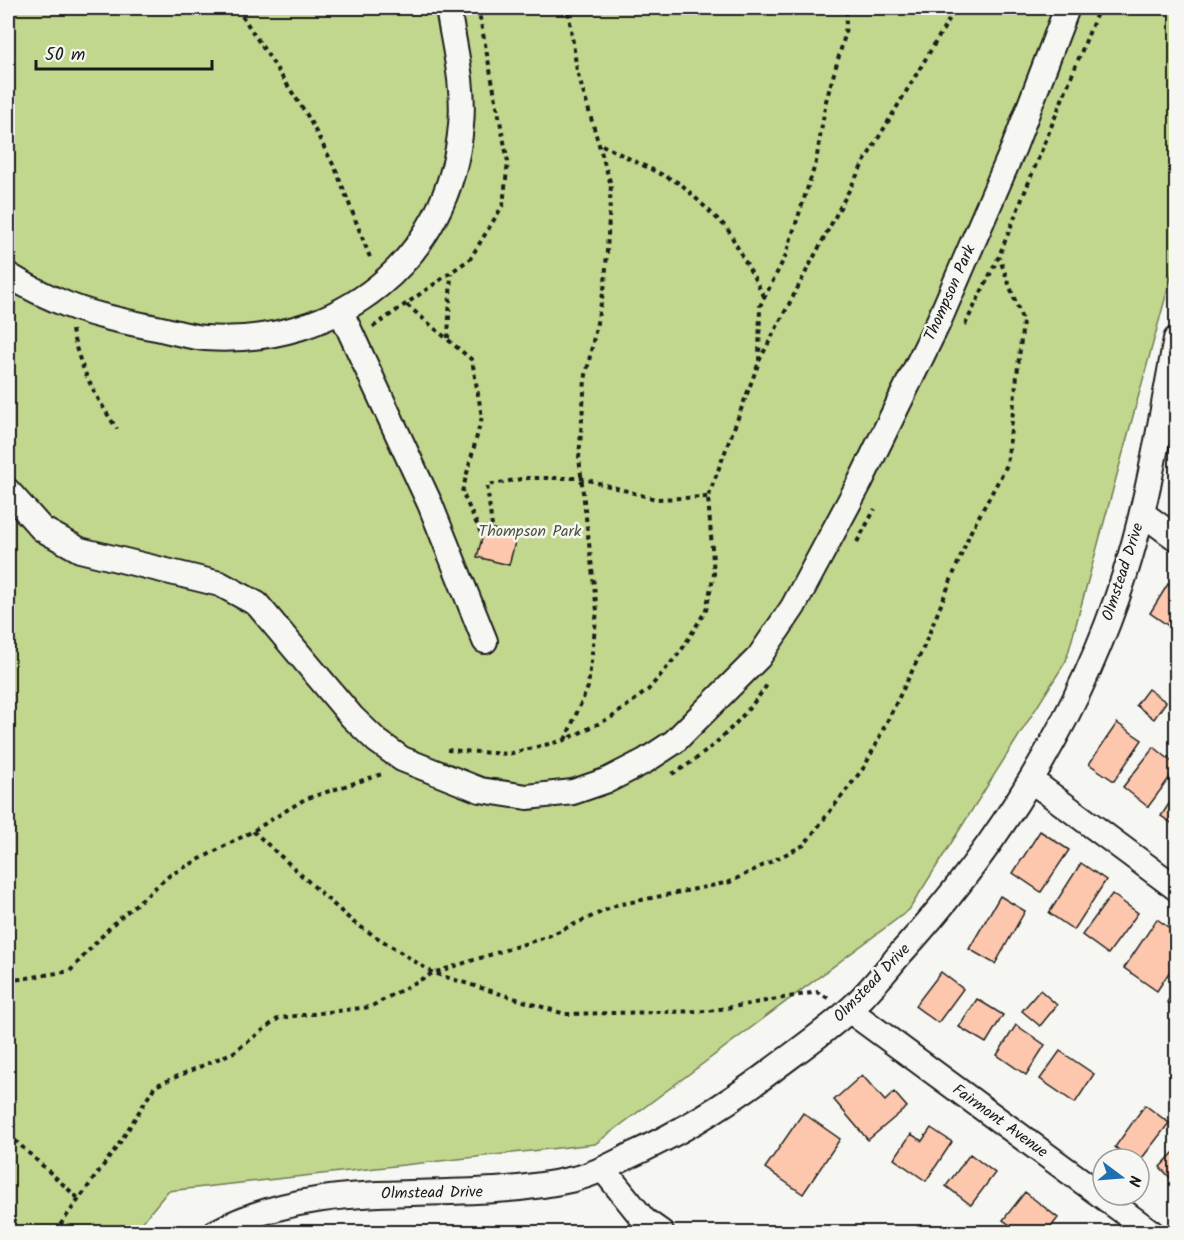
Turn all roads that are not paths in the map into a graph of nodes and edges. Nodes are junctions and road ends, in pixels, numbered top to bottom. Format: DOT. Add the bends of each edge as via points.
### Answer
graph roads {
  1 [pos="448,8"];
  2 [pos="1067,8"];
  3 [pos="8,275"];
  4 [pos="341,312"];
  5 [pos="1176,339"];
  6 [pos="8,491"];
  7 [pos="1143,513"];
  8 [pos="1176,538"];
  9 [pos="484,641"];
  10 [pos="1032,781"];
  11 [pos="1176,888"];
  12 [pos="849,1010"];
  13 [pos="603,1169"];
  14 [pos="216,1233"];
  15 [pos="661,1233"];
  16 [pos="1151,1233"];
  1 -- 4 [label="street" via="462,94 458,153 441,208 398,271"];
  2 -- 6 [label="street, Thompson Park" via="1014,147 938,323 793,607 759,657 674,742 608,780 573,792 527,797 480,790 400,767 352,717 257,604 220,584 80,549 42,529"];
  3 -- 4 [label="street" via="56,301 114,320 205,338 264,336"];
  4 -- 9 [label="street" via="430,504"];
  5 -- 7 [label="street, Olmstead Drive"];
  7 -- 8 [label="street"];
  7 -- 10 [label="street, Olmstead Drive" via="1088,670"];
  10 -- 11 [label="street"];
  10 -- 12 [label="street, Olmstead Drive" via="938,913"];
  12 -- 13 [label="street, Olmstead Drive" via="743,1092 662,1141"];
  12 -- 16 [label="street, Fairmont Avenue"];
  13 -- 14 [label="street, Olmstead Drive" via="576,1179 495,1192 324,1198 234,1222"];
  13 -- 15 [label="street" via="644,1220"];
}
